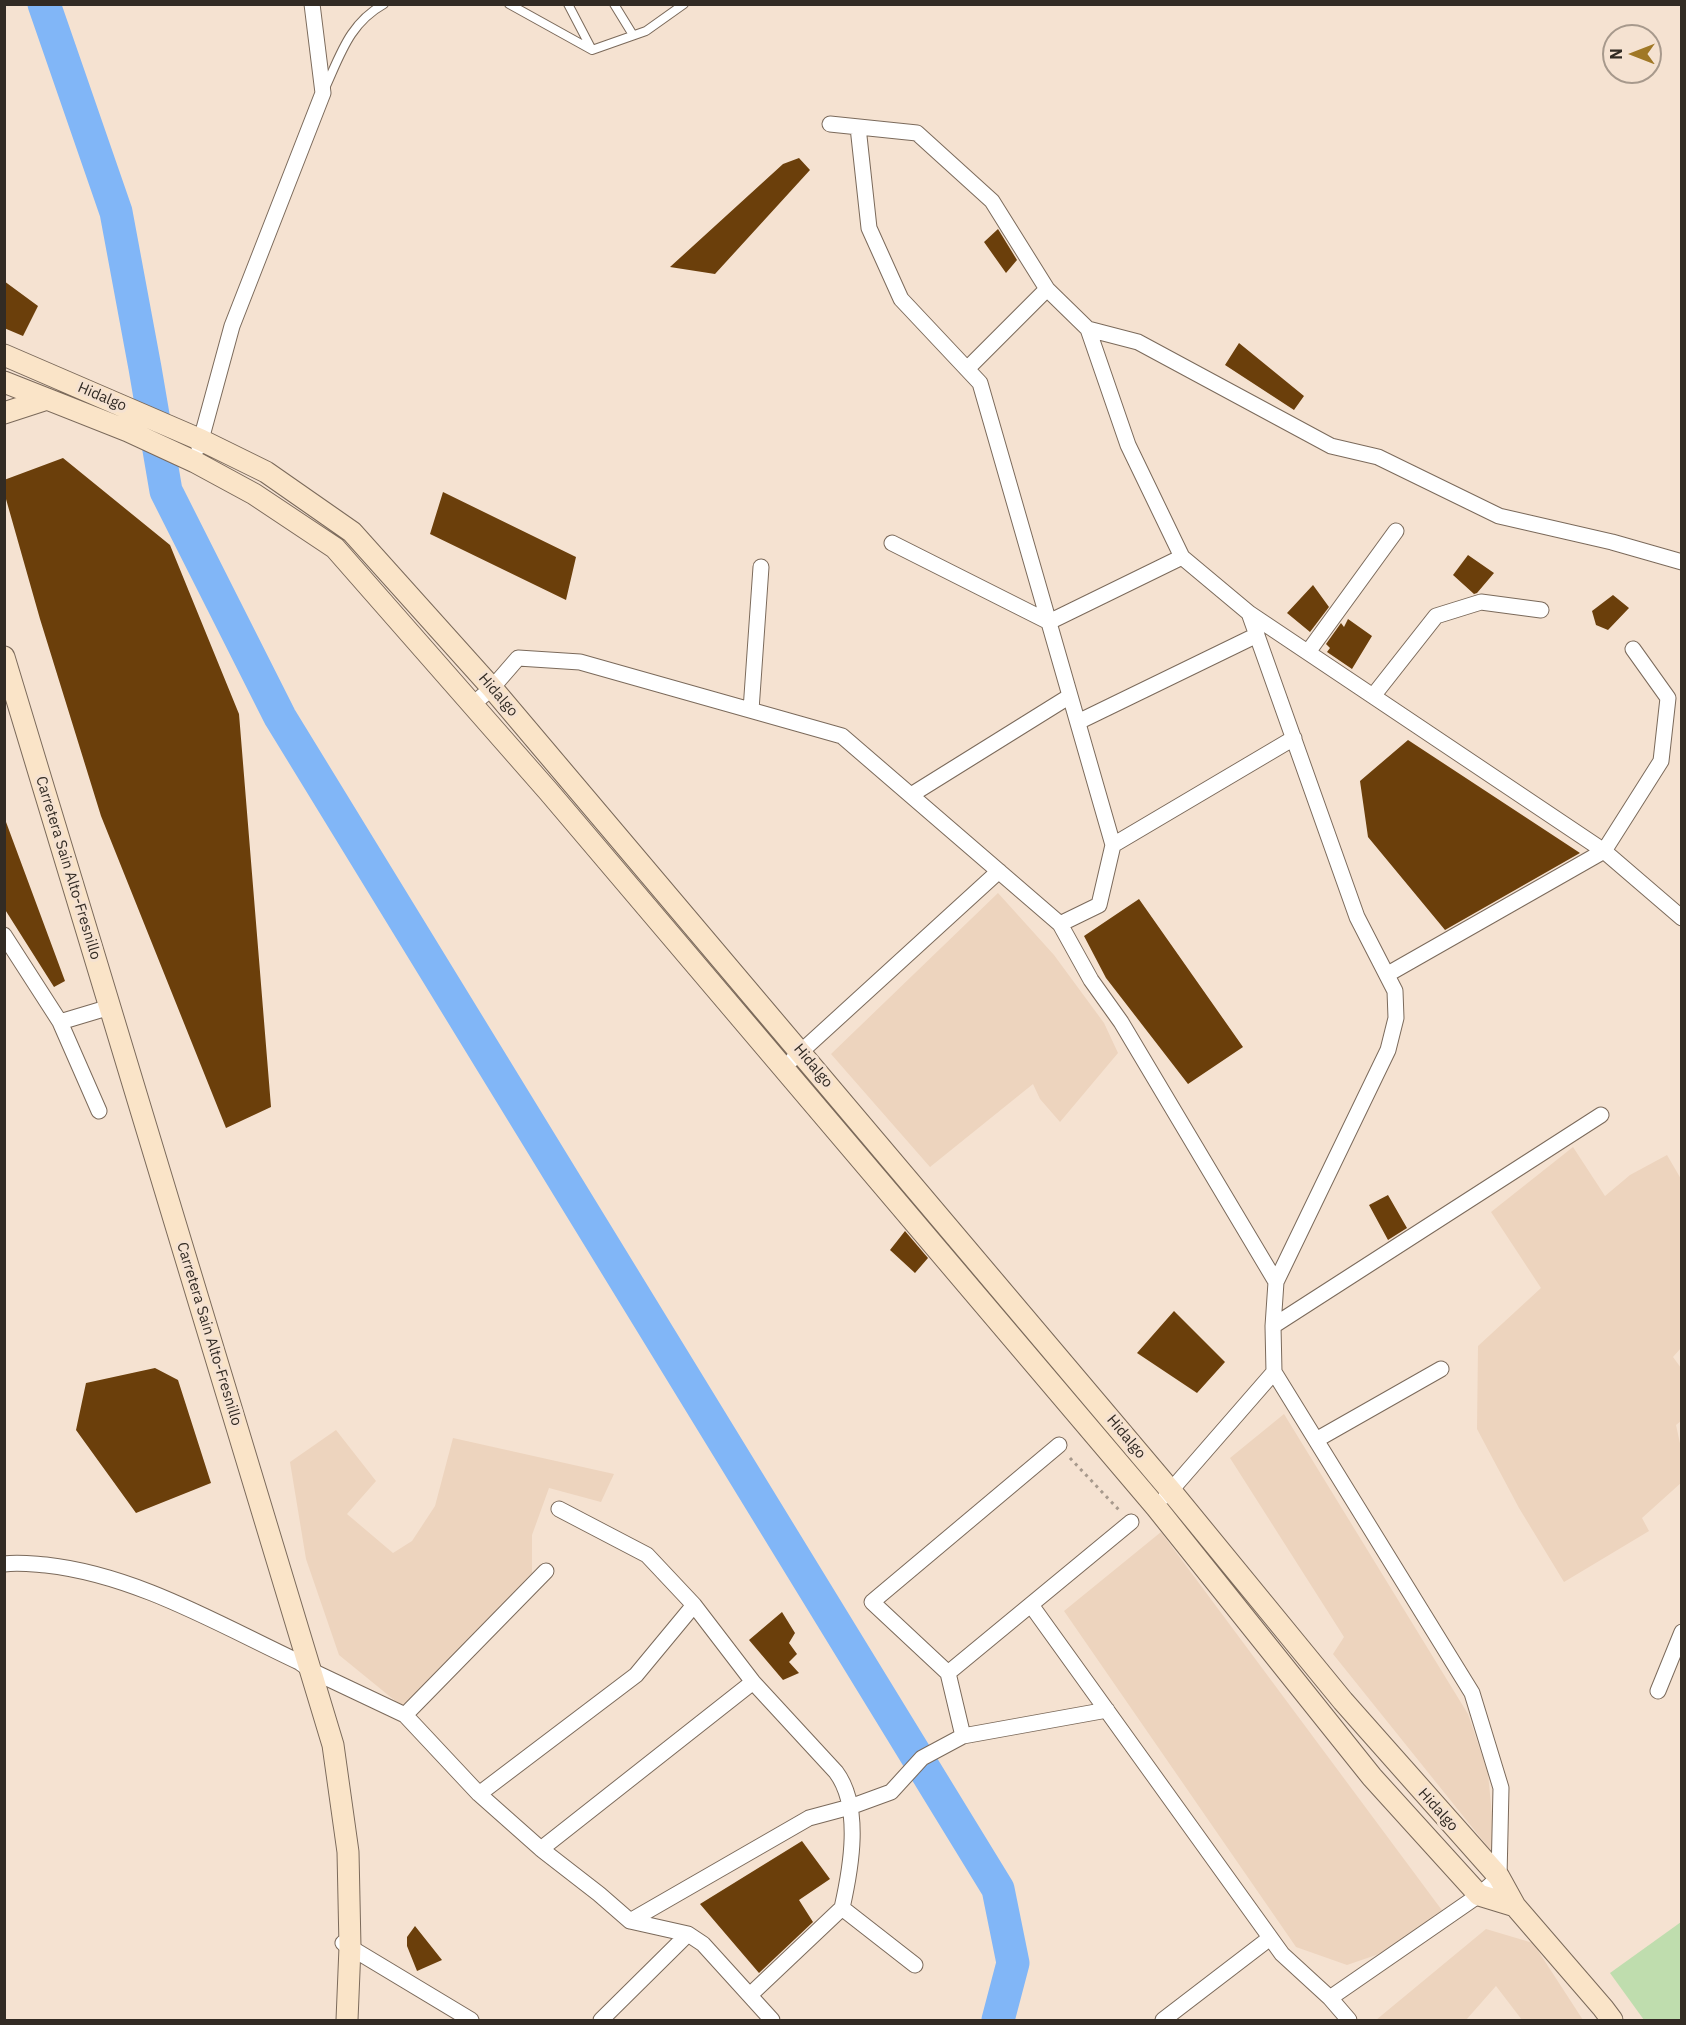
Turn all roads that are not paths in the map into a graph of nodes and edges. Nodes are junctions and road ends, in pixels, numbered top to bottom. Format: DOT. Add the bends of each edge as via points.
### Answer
graph roads {
  1 [pos="312,4"];
  2 [pos="384,4"];
  3 [pos="509,4"];
  4 [pos="568,4"];
  5 [pos="614,4"];
  6 [pos="684,4"];
  7 [pos="633,35"];
  8 [pos="592,50"];
  9 [pos="323,93"];
  10 [pos="830,124"];
  11 [pos="858,127"];
  12 [pos="1047,289"];
  13 [pos="1088,329"];
  14 [pos="4,355"];
  15 [pos="967,369"];
  16 [pos="4,382"];
  17 [pos="47,399"];
  18 [pos="4,413"];
  19 [pos="193,437"];
  20 [pos="188,459"];
  21 [pos="1396,531"];
  22 [pos="892,543"];
  23 [pos="1182,557"];
  24 [pos="1682,562"];
  25 [pos="761,567"];
  26 [pos="1541,610"];
  27 [pos="1249,613"];
  28 [pos="1049,622"];
  29 [pos="1257,635"];
  30 [pos="1633,649"];
  31 [pos="1308,652"];
  32 [pos="4,657"];
  33 [pos="4,686"];
  34 [pos="492,688"];
  35 [pos="1070,696"];
  36 [pos="1373,696"];
  37 [pos="1675,697"];
  38 [pos="473,704"];
  39 [pos="751,710"];
  40 [pos="1078,722"];
  41 [pos="1294,738"];
  42 [pos="910,795"];
  43 [pos="1113,845"];
  44 [pos="1604,850"];
  45 [pos="999,871"];
  46 [pos="1682,918"];
  47 [pos="1060,924"];
  48 [pos="4,935"];
  49 [pos="1388,974"];
  50 [pos="106,1008"];
  51 [pos="60,1022"];
  52 [pos="801,1052"];
  53 [pos="783,1068"];
  54 [pos="99,1111"];
  55 [pos="1601,1115"];
  56 [pos="1276,1282"];
  57 [pos="1273,1326"];
  58 [pos="1441,1369"];
  59 [pos="1274,1372"];
  60 [pos="1316,1440"];
  61 [pos="1059,1445"];
  62 [pos="1171,1491"];
  63 [pos="1156,1507"];
  64 [pos="560,1509"];
  65 [pos="1131,1522"];
  66 [pos="4,1564"];
  67 [pos="546,1571"];
  68 [pos="694,1605"];
  69 [pos="1031,1605"];
  70 [pos="1682,1632"];
  71 [pos="305,1666"];
  72 [pos="948,1673"];
  73 [pos="753,1682"];
  74 [pos="1658,1690"];
  75 [pos="1107,1710"];
  76 [pos="405,1715"];
  77 [pos="963,1737"];
  78 [pos="479,1794"];
  79 [pos="850,1807"];
  80 [pos="1445,1818"];
  81 [pos="1424,1836"];
  82 [pos="541,1850"];
  83 [pos="1499,1877"];
  84 [pos="1479,1895"];
  85 [pos="1515,1906"];
  86 [pos="842,1908"];
  87 [pos="630,1921"];
  88 [pos="688,1934"];
  89 [pos="1270,1938"];
  90 [pos="346,1944"];
  91 [pos="915,1965"];
  92 [pos="750,1995"];
  93 [pos="1330,1998"];
  94 [pos="336,2020"];
  95 [pos="347,2020"];
  96 [pos="471,2020"];
  97 [pos="602,2020"];
  98 [pos="772,2020"];
  99 [pos="1163,2020"];
  100 [pos="1349,2020"];
  101 [pos="1612,2020"];
  1 -- 9 [label="street"];
  2 -- 9 [label="lane" via="368,13 346,40"];
  3 -- 8 [label="lane"];
  4 -- 8 [label="lane"];
  5 -- 7 [label="lane"];
  6 -- 7 [label="lane"];
  7 -- 8 [label="lane"];
  9 -- 19 [label="street"];
  10 -- 11 [label="street"];
  11 -- 12 [label="street" via="917,133 992,201"];
  11 -- 15 [label="street" via="868,228 900,299"];
  12 -- 13 [label="street"];
  12 -- 15 [label="street"];
  13 -- 23 [label="street" via="1128,445"];
  13 -- 24 [label="street" via="1137,342 1331,446 1378,457 1499,516"];
  14 -- 19 [label="main road, Hidalgo"];
  15 -- 28 [label="street" via="980,383"];
  16 -- 17 [label="main road, Hidalgo"];
  17 -- 18 [label="main road"];
  17 -- 20 [label="main road, Hidalgo"];
  19 -- 20 [label="street"];
  19 -- 34 [label="main road, Hidalgo" via="266,472 352,532"];
  20 -- 38 [label="main road, Hidalgo" via="254,494 335,548"];
  21 -- 31 [label="street"];
  22 -- 28 [label="street"];
  23 -- 27 [label="street"];
  23 -- 28 [label="street"];
  25 -- 39 [label="street"];
  26 -- 36 [label="street" via="1481,602 1436,616"];
  27 -- 29 [label="street"];
  27 -- 31 [label="street"];
  28 -- 35 [label="street"];
  29 -- 40 [label="street"];
  29 -- 41 [label="street"];
  30 -- 37 [label="street"];
  31 -- 36 [label="street"];
  32 -- 50 [label="main road, Carretera Sain Alto-Fresnillo"];
  33 -- 50 [label="main road"];
  34 -- 38 [label="street"];
  34 -- 39 [label="street" via="518,658 580,662"];
  34 -- 52 [label="main road, Hidalgo"];
  35 -- 40 [label="street"];
  35 -- 42 [label="street"];
  36 -- 44 [label="street"];
  37 -- 44 [label="street" via="1661,761"];
  38 -- 53 [label="main road, Hidalgo"];
  39 -- 42 [label="street" via="842,736"];
  40 -- 43 [label="street"];
  41 -- 43 [label="street"];
  41 -- 49 [label="street" via="1357,917"];
  42 -- 45 [label="street"];
  43 -- 47 [label="street" via="1099,905"];
  44 -- 46 [label="street"];
  44 -- 49 [label="street"];
  45 -- 47 [label="street"];
  45 -- 52 [label="street"];
  47 -- 56 [label="street"];
  48 -- 51 [label="street"];
  49 -- 56 [label="street" via="1395,991 1396,1018 1388,1050"];
  50 -- 51 [label="street"];
  50 -- 71 [label="main road"];
  51 -- 54 [label="street"];
  52 -- 53 [label="street"];
  52 -- 62 [label="main road, Hidalgo"];
  53 -- 63 [label="main road, Hidalgo"];
  55 -- 57 [label="street"];
  56 -- 57 [label="street"];
  57 -- 59 [label="street"];
  58 -- 60 [label="street"];
  59 -- 60 [label="street"];
  59 -- 62 [label="street"];
  60 -- 83 [label="street" via="1472,1693 1501,1788"];
  61 -- 72 [label="street" via="872,1602"];
  62 -- 63 [label="street"];
  62 -- 80 [label="main road, Hidalgo" via="1343,1701"];
  63 -- 81 [label="main road, Hidalgo" via="1372,1777"];
  64 -- 68 [label="street" via="647,1555"];
  65 -- 69 [label="street"];
  66 -- 71 [label="street" via="70,1568 137,1586"];
  67 -- 76 [label="street"];
  68 -- 73 [label="street"];
  68 -- 78 [label="street" via="636,1675"];
  69 -- 72 [label="street"];
  69 -- 75 [label="street"];
  70 -- 74 [label="street"];
  71 -- 76 [label="street"];
  71 -- 90 [label="main road" via="323,1745"];
  72 -- 77 [label="street"];
  73 -- 79 [label="street" via="844,1782"];
  73 -- 82 [label="street"];
  75 -- 77 [label="street"];
  75 -- 89 [label="street"];
  76 -- 78 [label="street"];
  77 -- 79 [label="street" via="922,1758 891,1792"];
  78 -- 82 [label="street"];
  79 -- 86 [label="street" via="852,1844"];
  79 -- 87 [label="street" via="809,1818"];
  80 -- 81 [label="main road"];
  80 -- 83 [label="main road, Hidalgo"];
  81 -- 84 [label="main road, Hidalgo"];
  82 -- 87 [label="street"];
  83 -- 84 [label="street"];
  83 -- 85 [label="main road, Hidalgo"];
  84 -- 85 [label="main road"];
  84 -- 93 [label="street"];
  85 -- 101 [label="main road, Hidalgo"];
  86 -- 91 [label="street"];
  86 -- 92 [label="street"];
  87 -- 88 [label="street"];
  88 -- 92 [label="street" via="703,1944"];
  88 -- 97 [label="street"];
  89 -- 93 [label="street"];
  89 -- 99 [label="street"];
  90 -- 94 [label="main road"];
  90 -- 95 [label="main road"];
  90 -- 96 [label="street"];
  92 -- 98 [label="street"];
  93 -- 100 [label="street"];
}
